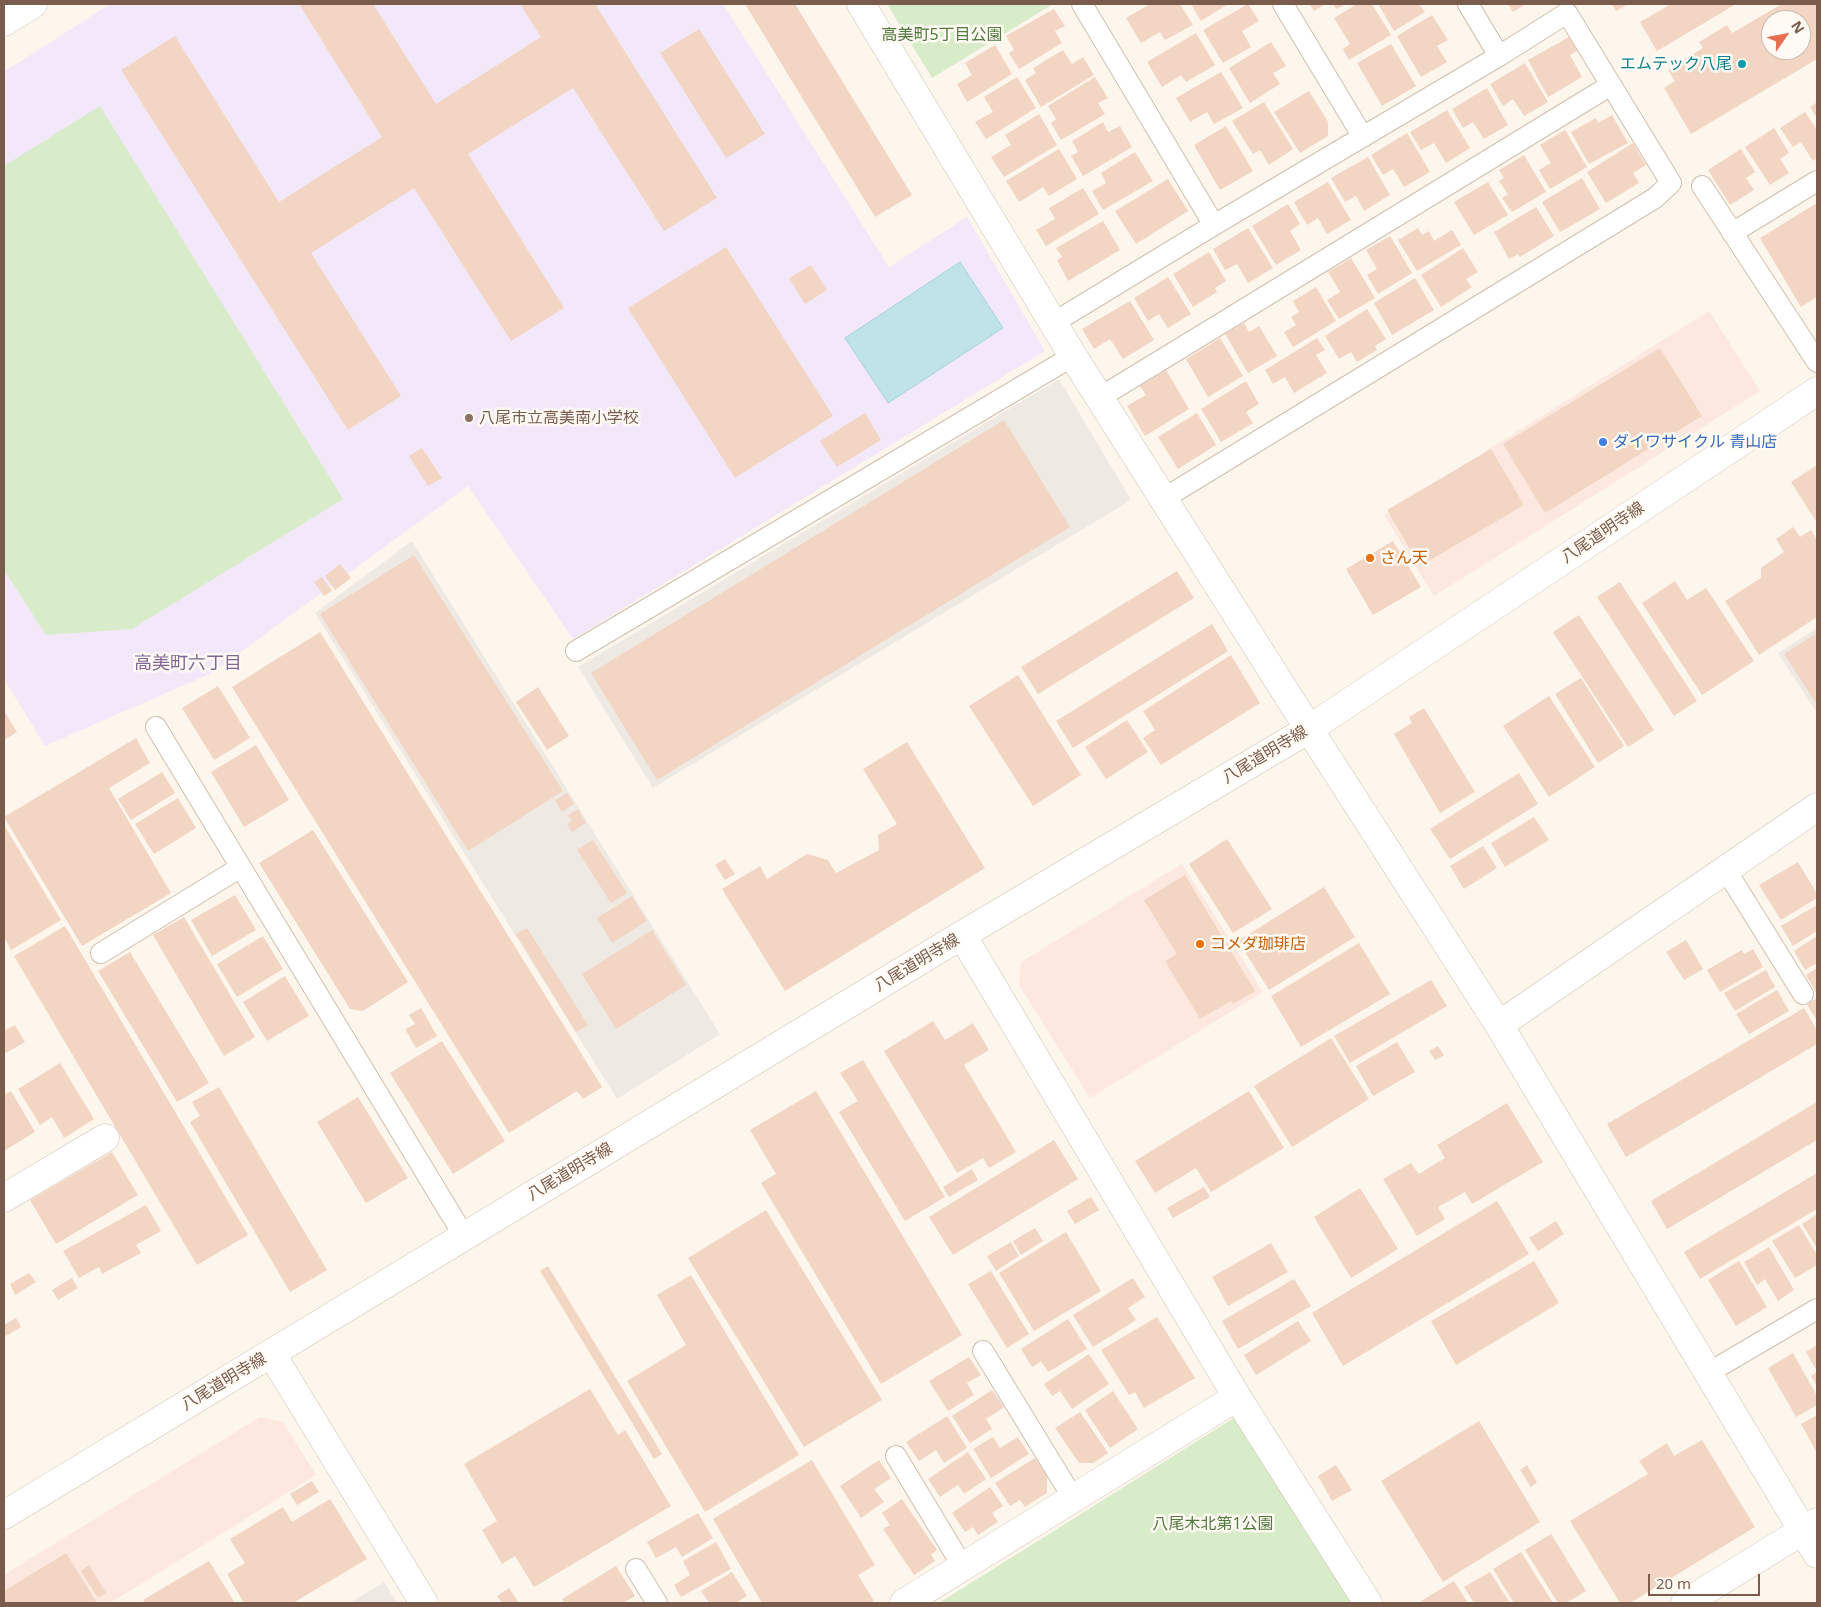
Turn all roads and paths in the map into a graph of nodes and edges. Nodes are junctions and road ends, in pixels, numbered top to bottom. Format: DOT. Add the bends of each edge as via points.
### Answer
graph roads {
  1 [pos="33,4"];
  2 [pos="861,4"];
  3 [pos="1082,4"];
  4 [pos="1283,4"];
  5 [pos="1468,4"];
  6 [pos="4,22"];
  7 [pos="1499,56"];
  8 [pos="1610,85"];
  9 [pos="1363,137"];
  10 [pos="1817,181"];
  11 [pos="1702,186"];
  12 [pos="1214,225"];
  13 [pos="1732,233"];
  14 [pos="1053,323"];
  15 [pos="1072,356"];
  16 [pos="1817,362"];
  17 [pos="1817,391"];
  18 [pos="1099,398"];
  19 [pos="1163,499"];
  20 [pos="576,651"];
  21 [pos="156,727"];
  22 [pos="1309,729"];
  23 [pos="1817,807"];
  24 [pos="241,867"];
  25 [pos="1726,870"];
  26 [pos="962,935"];
  27 [pos="101,953"];
  28 [pos="1803,994"];
  29 [pos="1498,1025"];
  30 [pos="105,1138"];
  31 [pos="4,1198"];
  32 [pos="464,1236"];
  33 [pos="1817,1309"];
  34 [pos="984,1351"];
  35 [pos="271,1353"];
  36 [pos="1708,1373"];
  37 [pos="1237,1397"];
  38 [pos="896,1456"];
  39 [pos="1073,1498"];
  40 [pos="4,1515"];
  41 [pos="1810,1526"];
  42 [pos="1817,1554"];
  43 [pos="962,1567"];
  44 [pos="636,1568"];
  45 [pos="424,1603"];
  46 [pos="657,1603"];
  47 [pos="904,1603"];
  48 [pos="1368,1603"];
  49 [pos="1685,1603"];
  1 -- 6 [label="street"];
  2 -- 14 [label="street"];
  3 -- 12 [label="lane"];
  4 -- 9 [label="lane"];
  5 -- 7 [label="lane"];
  7 -- 8 [label="lane" via="1567,13"];
  7 -- 9 [label="lane"];
  8 -- 18 [label="lane"];
  8 -- 19 [label="lane" via="1670,183 1655,198"];
  9 -- 12 [label="lane"];
  10 -- 13 [label="lane"];
  11 -- 13 [label="lane"];
  12 -- 14 [label="lane"];
  13 -- 16 [label="lane"];
  14 -- 15 [label="street"];
  15 -- 18 [label="street"];
  15 -- 20 [label="lane"];
  17 -- 22 [label="street, 八尾道明寺線"];
  18 -- 19 [label="street"];
  19 -- 22 [label="street"];
  21 -- 24 [label="lane"];
  22 -- 26 [label="street, 八尾道明寺線"];
  22 -- 29 [label="street"];
  23 -- 25 [label="street"];
  24 -- 27 [label="lane"];
  24 -- 32 [label="lane"];
  25 -- 28 [label="lane"];
  25 -- 29 [label="street"];
  26 -- 32 [label="street, 八尾道明寺線"];
  26 -- 37 [label="street"];
  29 -- 36 [label="street"];
  30 -- 31 [label="street"];
  32 -- 35 [label="street, 八尾道明寺線"];
  33 -- 36 [label="lane"];
  34 -- 39 [label="lane"];
  35 -- 40 [label="street, 八尾道明寺線"];
  35 -- 45 [label="street"];
  36 -- 41 [label="street"];
  37 -- 39 [label="street"];
  37 -- 48 [label="street"];
  38 -- 43 [label="lane"];
  39 -- 43 [label="street"];
  41 -- 42 [label="street"];
  41 -- 49 [label="street"];
  43 -- 47 [label="street"];
  44 -- 46 [label="lane"];
}
